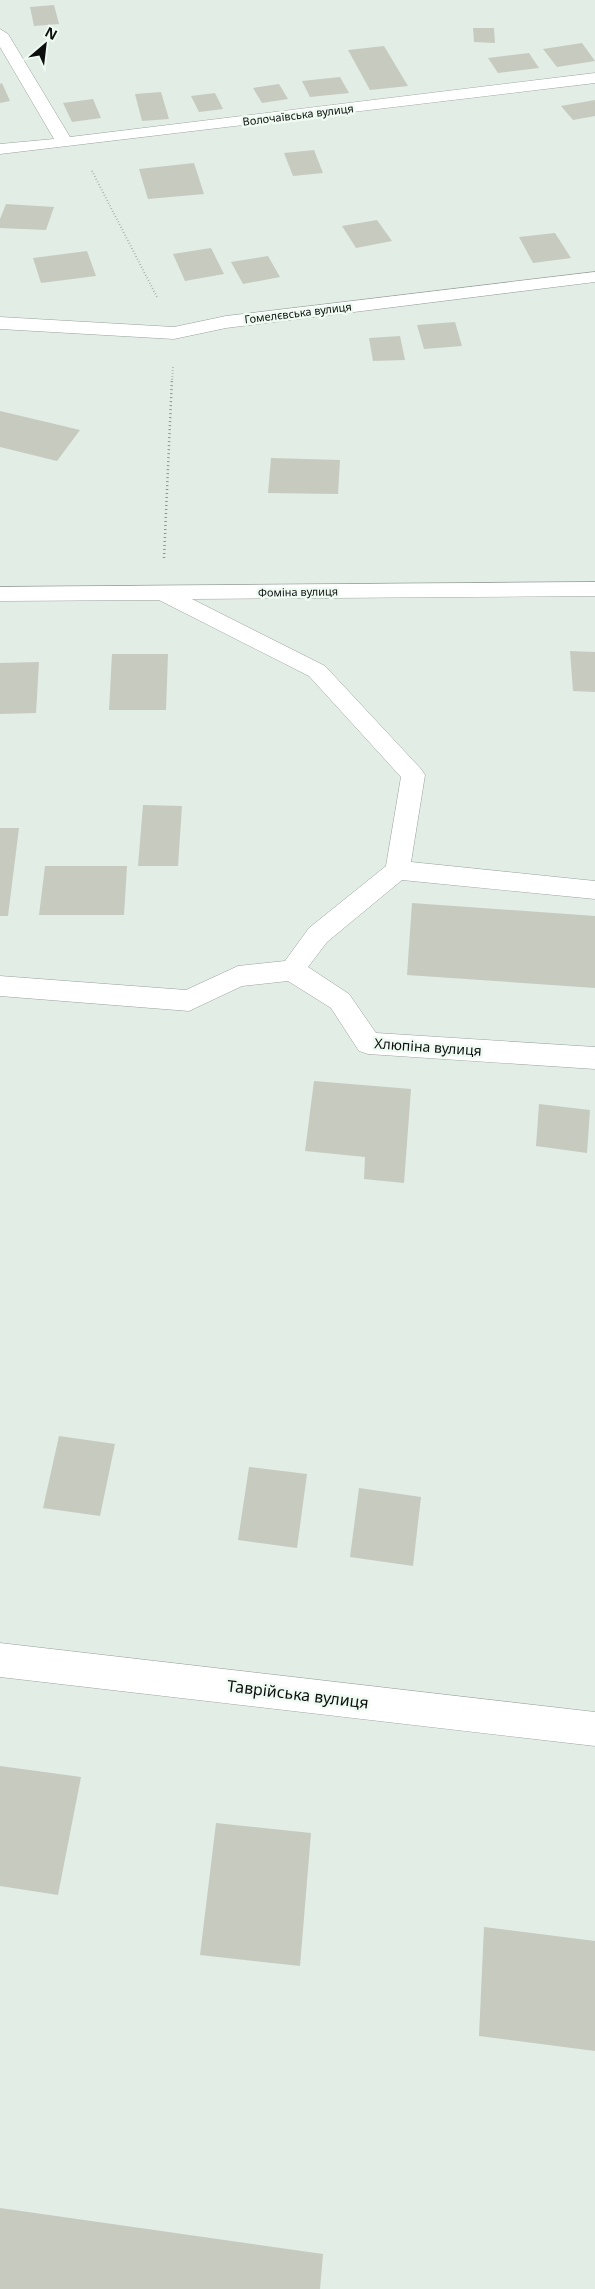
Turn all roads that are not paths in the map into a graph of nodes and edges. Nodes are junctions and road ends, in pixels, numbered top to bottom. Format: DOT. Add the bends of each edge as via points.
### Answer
graph roads {
  1 [pos="0,34"];
  2 [pos="595,78"];
  3 [pos="71,143"];
  4 [pos="0,149"];
  5 [pos="595,276"];
  6 [pos="0,323"];
  7 [pos="595,589"];
  8 [pos="162,593"];
  9 [pos="0,594"];
  10 [pos="397,870"];
  11 [pos="595,890"];
  12 [pos="292,970"];
  13 [pos="0,986"];
  14 [pos="595,1058"];
  15 [pos="0,1660"];
  16 [pos="595,1729"];
  1 -- 3 [label="street"];
  2 -- 3 [label="street, Волочаївська вулиця"];
  3 -- 4 [label="street, Волочаївська вулиця"];
  5 -- 6 [label="street, Гомелєвська вулиця" via="226,322 174,333"];
  7 -- 8 [label="street, Фоміна вулиця"];
  8 -- 9 [label="street, Фоміна вулиця"];
  8 -- 10 [label="street" via="317,671 413,775"];
  10 -- 11 [label="street"];
  10 -- 12 [label="street" via="318,935"];
  12 -- 13 [label="street" via="238,976 189,1001"];
  12 -- 14 [label="street, Хлюпіна вулиця" via="340,1001 368,1043"];
  15 -- 16 [label="street, Таврійська вулиця"];
}
